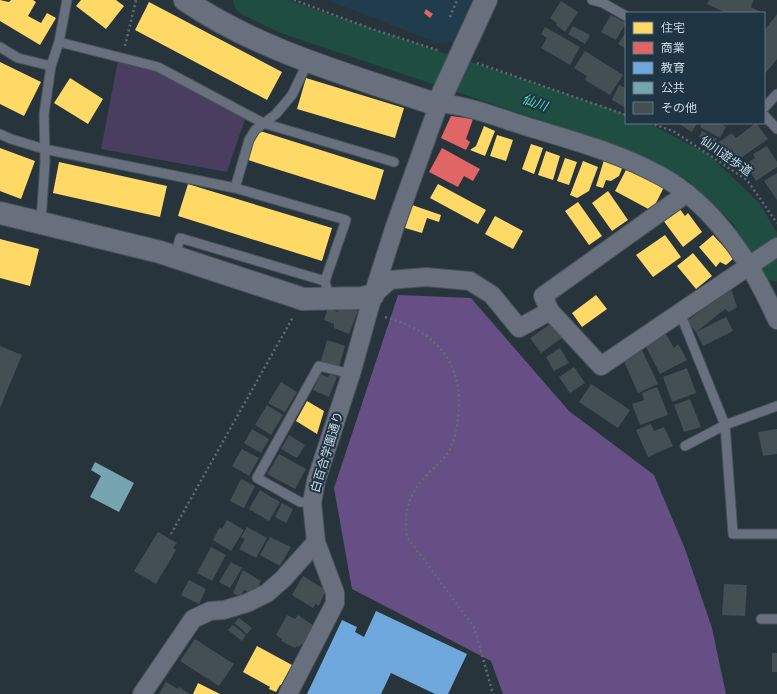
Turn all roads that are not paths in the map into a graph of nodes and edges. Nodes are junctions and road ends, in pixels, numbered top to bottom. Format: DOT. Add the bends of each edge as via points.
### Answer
graph roads {
  1 [pos="67,0"];
  2 [pos="185,0"];
  3 [pos="486,0"];
  4 [pos="592,0"];
  5 [pos="625,15"];
  6 [pos="59,42"];
  7 [pos="0,47"];
  8 [pos="308,62"];
  9 [pos="51,66"];
  10 [pos="777,94"];
  11 [pos="441,99"];
  12 [pos="765,107"];
  13 [pos="765,117"];
  14 [pos="263,123"];
  15 [pos="777,129"];
  16 [pos="0,134"];
  17 [pos="44,149"];
  18 [pos="394,162"];
  19 [pos="235,188"];
  20 [pos="687,193"];
  21 [pos="0,213"];
  22 [pos="41,222"];
  23 [pos="777,248"];
  24 [pos="175,257"];
  25 [pos="753,263"];
  26 [pos="327,289"];
  27 [pos="370,304"];
  28 [pos="550,311"];
  29 [pos="680,313"];
  30 [pos="777,320"];
  31 [pos="350,374"];
  32 [pos="777,406"];
  33 [pos="725,425"];
  34 [pos="685,446"];
  35 [pos="312,503"];
  36 [pos="777,534"];
  37 [pos="316,542"];
  38 [pos="761,619"];
  39 [pos="777,619"];
  40 [pos="142,694"];
  41 [pos="288,694"];
  1 -- 6 [label="lane"];
  2 -- 8 [label="street" via="247,36"];
  3 -- 11 [label="street"];
  4 -- 5 [label="lane"];
  6 -- 9 [label="lane"];
  6 -- 14 [label="lane" via="158,67"];
  7 -- 9 [label="lane" via="18,58"];
  8 -- 11 [label="street" via="429,102"];
  8 -- 14 [label="lane" via="292,96 276,114"];
  9 -- 17 [label="lane" via="44,114"];
  10 -- 12 [label="lane"];
  11 -- 20 [label="street" via="606,151 661,176"];
  11 -- 27 [label="street, 白百合学園通り"];
  13 -- 15 [label="lane"];
  14 -- 18 [label="lane"];
  14 -- 19 [label="lane" via="249,140"];
  16 -- 17 [label="lane"];
  17 -- 19 [label="lane"];
  17 -- 22 [label="lane"];
  19 -- 26 [label="lane" via="346,220"];
  20 -- 25 [label="street"];
  20 -- 28 [label="street" via="544,296"];
  21 -- 22 [label="street"];
  22 -- 24 [label="street"];
  23 -- 25 [label="street"];
  24 -- 26 [label="street" via="303,299"];
  24 -- 26 [label="lane" via="180,238"];
  25 -- 29 [label="street"];
  25 -- 30 [label="street"];
  26 -- 27 [label="street" via="362,298"];
  27 -- 28 [label="street" via="390,280 426,277 470,281 492,295 519,328"];
  27 -- 31 [label="street, 白百合学園通り"];
  28 -- 29 [label="street" via="601,366"];
  29 -- 33 [label="lane"];
  31 -- 35 [label="street, 白百合学園通り" via="316,481"];
  31 -- 35 [label="lane" via="319,366 257,478 300,502"];
  32 -- 33 [label="lane"];
  33 -- 34 [label="lane"];
  33 -- 36 [label="lane" via="733,534"];
  35 -- 37 [label="street, 白百合学園通り"];
  37 -- 40 [label="street" via="267,593 247,603 210,611 193,619"];
  37 -- 41 [label="street, 白百合学園通り" via="335,593 335,603"];
  38 -- 39 [label="lane"];
}
